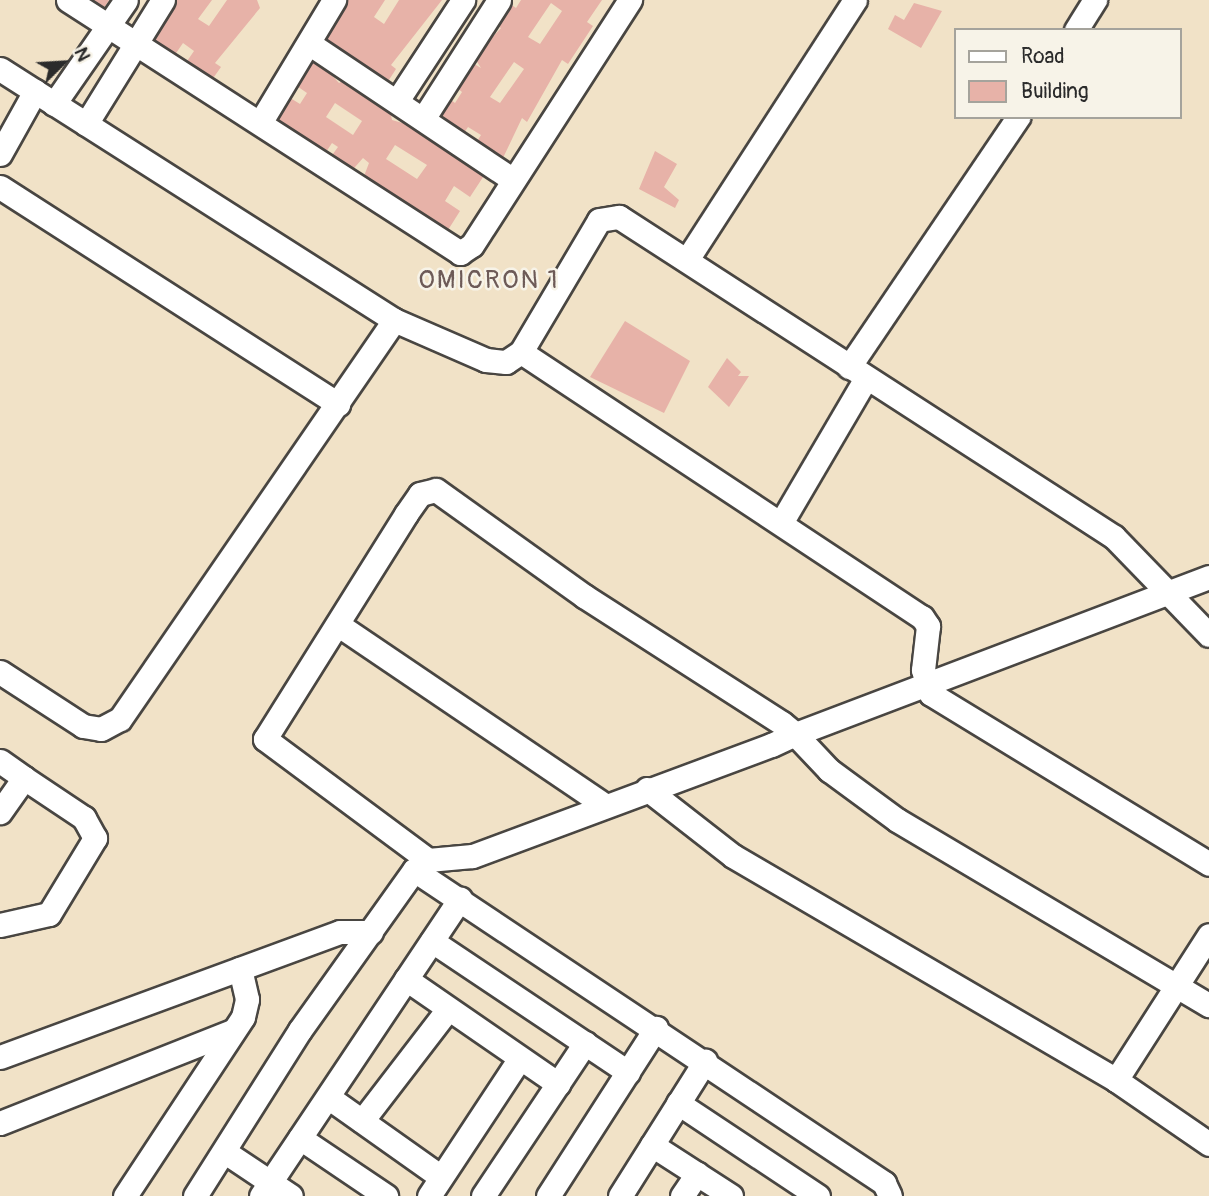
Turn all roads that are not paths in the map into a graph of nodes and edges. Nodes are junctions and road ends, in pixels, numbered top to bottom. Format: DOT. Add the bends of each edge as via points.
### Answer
graph roads {
  1 [pos="68,0"];
  2 [pos="126,0"];
  3 [pos="163,0"];
  4 [pos="334,0"];
  5 [pos="463,0"];
  6 [pos="499,0"];
  7 [pos="630,0"];
  8 [pos="855,0"];
  9 [pos="1086,1"];
  10 [pos="107,27"];
  11 [pos="1077,28"];
  12 [pos="310,44"];
  13 [pos="137,45"];
  14 [pos="0,69"];
  15 [pos="35,91"];
  16 [pos="397,101"];
  17 [pos="54,104"];
  18 [pos="423,119"];
  19 [pos="1017,119"];
  20 [pos="260,123"];
  21 [pos="86,124"];
  22 [pos="0,154"];
  23 [pos="512,179"];
  24 [pos="0,187"];
  25 [pos="688,258"];
  26 [pos="394,320"];
  27 [pos="521,352"];
  28 [pos="858,373"];
  29 [pos="338,404"];
  30 [pos="781,523"];
  31 [pos="1209,578"];
  32 [pos="1167,593"];
  33 [pos="340,626"];
  34 [pos="1209,635"];
  35 [pos="0,672"];
  36 [pos="926,685"];
  37 [pos="795,734"];
  38 [pos="0,761"];
  39 [pos="24,778"];
  40 [pos="647,789"];
  41 [pos="604,805"];
  42 [pos="0,813"];
  43 [pos="1209,864"];
  44 [pos="460,899"];
  45 [pos="0,925"];
  46 [pos="372,932"];
  47 [pos="1209,934"];
  48 [pos="432,940"];
  49 [pos="240,969"];
  50 [pos="406,979"];
  51 [pos="1176,986"];
  52 [pos="1209,1005"];
  53 [pos="449,1009"];
  54 [pos="656,1028"];
  55 [pos="232,1031"];
  56 [pos="585,1043"];
  57 [pos="0,1057"];
  58 [pos="520,1058"];
  59 [pos="705,1061"];
  60 [pos="628,1072"];
  61 [pos="1116,1080"];
  62 [pos="558,1084"];
  63 [pos="328,1097"];
  64 [pos="678,1103"];
  65 [pos="362,1121"];
  66 [pos="0,1123"];
  67 [pos="300,1138"];
  68 [pos="1209,1144"];
  69 [pos="652,1145"];
  70 [pos="225,1152"];
  71 [pos="697,1174"];
  72 [pos="435,1186"];
  73 [pos="266,1189"];
  74 [pos="125,1196"];
  75 [pos="195,1196"];
  76 [pos="291,1196"];
  77 [pos="386,1196"];
  78 [pos="483,1196"];
  79 [pos="548,1196"];
  80 [pos="620,1196"];
  81 [pos="682,1196"];
  82 [pos="732,1196"];
  83 [pos="818,1196"];
  84 [pos="890,1196"];
  1 -- 10 [label="street"];
  2 -- 10 [label="street"];
  3 -- 13 [label="street"];
  4 -- 12 [label="street"];
  5 -- 16 [label="street"];
  6 -- 18 [label="street"];
  7 -- 23 [label="street"];
  8 -- 25 [label="street"];
  9 -- 11 [label="street"];
  10 -- 13 [label="street"];
  10 -- 17 [label="street"];
  12 -- 16 [label="street"];
  12 -- 20 [label="street"];
  13 -- 20 [label="street"];
  13 -- 21 [label="street"];
  14 -- 15 [label="street"];
  15 -- 17 [label="street"];
  15 -- 22 [label="street"];
  16 -- 18 [label="street"];
  17 -- 21 [label="street"];
  18 -- 23 [label="street"];
  19 -- 28 [label="street"];
  20 -- 23 [label="street" via="453,251 472,245"];
  21 -- 26 [label="street"];
  24 -- 29 [label="street"];
  25 -- 27 [label="street" via="619,217 604,216"];
  25 -- 28 [label="street"];
  26 -- 27 [label="street" via="486,360 506,362"];
  26 -- 29 [label="street"];
  27 -- 30 [label="street"];
  28 -- 30 [label="street"];
  28 -- 32 [label="street" via="1114,537"];
  29 -- 35 [label="street" via="120,719 101,729 83,726"];
  30 -- 36 [label="street" via="922,617 928,626"];
  31 -- 32 [label="street"];
  32 -- 34 [label="street"];
  32 -- 36 [label="street"];
  33 -- 37 [label="street" via="420,494 436,490"];
  33 -- 41 [label="street"];
  33 -- 41 [label="street" via="265,739 428,860 471,856"];
  36 -- 37 [label="street"];
  36 -- 43 [label="street" via="931,694"];
  37 -- 40 [label="street"];
  37 -- 51 [label="street" via="829,770 897,821"];
  38 -- 39 [label="street"];
  39 -- 42 [label="street"];
  39 -- 45 [label="street" via="84,818 95,838 49,914"];
  40 -- 41 [label="street"];
  40 -- 61 [label="street" via="688,827 771,879"];
  44 -- 46 [label="street" via="419,871 409,872"];
  44 -- 48 [label="street"];
  44 -- 54 [label="street"];
  46 -- 49 [label="street" via="350,929"];
  46 -- 70 [label="street" via="286,1051"];
  47 -- 51 [label="street"];
  48 -- 50 [label="street"];
  48 -- 56 [label="street"];
  49 -- 55 [label="street" via="247,1009"];
  49 -- 57 [label="street"];
  50 -- 53 [label="street"];
  50 -- 63 [label="street"];
  51 -- 52 [label="street"];
  51 -- 61 [label="street"];
  53 -- 58 [label="street"];
  53 -- 65 [label="street"];
  54 -- 59 [label="street"];
  54 -- 60 [label="street"];
  55 -- 66 [label="street"];
  55 -- 74 [label="street"];
  56 -- 60 [label="street"];
  56 -- 62 [label="street"];
  58 -- 62 [label="street"];
  58 -- 72 [label="street"];
  59 -- 64 [label="street"];
  59 -- 84 [label="street" via="884,1183"];
  60 -- 79 [label="street"];
  61 -- 68 [label="street"];
  62 -- 78 [label="street"];
  63 -- 65 [label="street"];
  63 -- 67 [label="street"];
  64 -- 69 [label="street"];
  64 -- 83 [label="street"];
  65 -- 72 [label="street"];
  67 -- 73 [label="street"];
  67 -- 77 [label="street"];
  69 -- 71 [label="street"];
  69 -- 80 [label="street"];
  70 -- 73 [label="street"];
  70 -- 75 [label="street"];
  71 -- 81 [label="street"];
  71 -- 82 [label="street"];
  73 -- 76 [label="street"];
}
